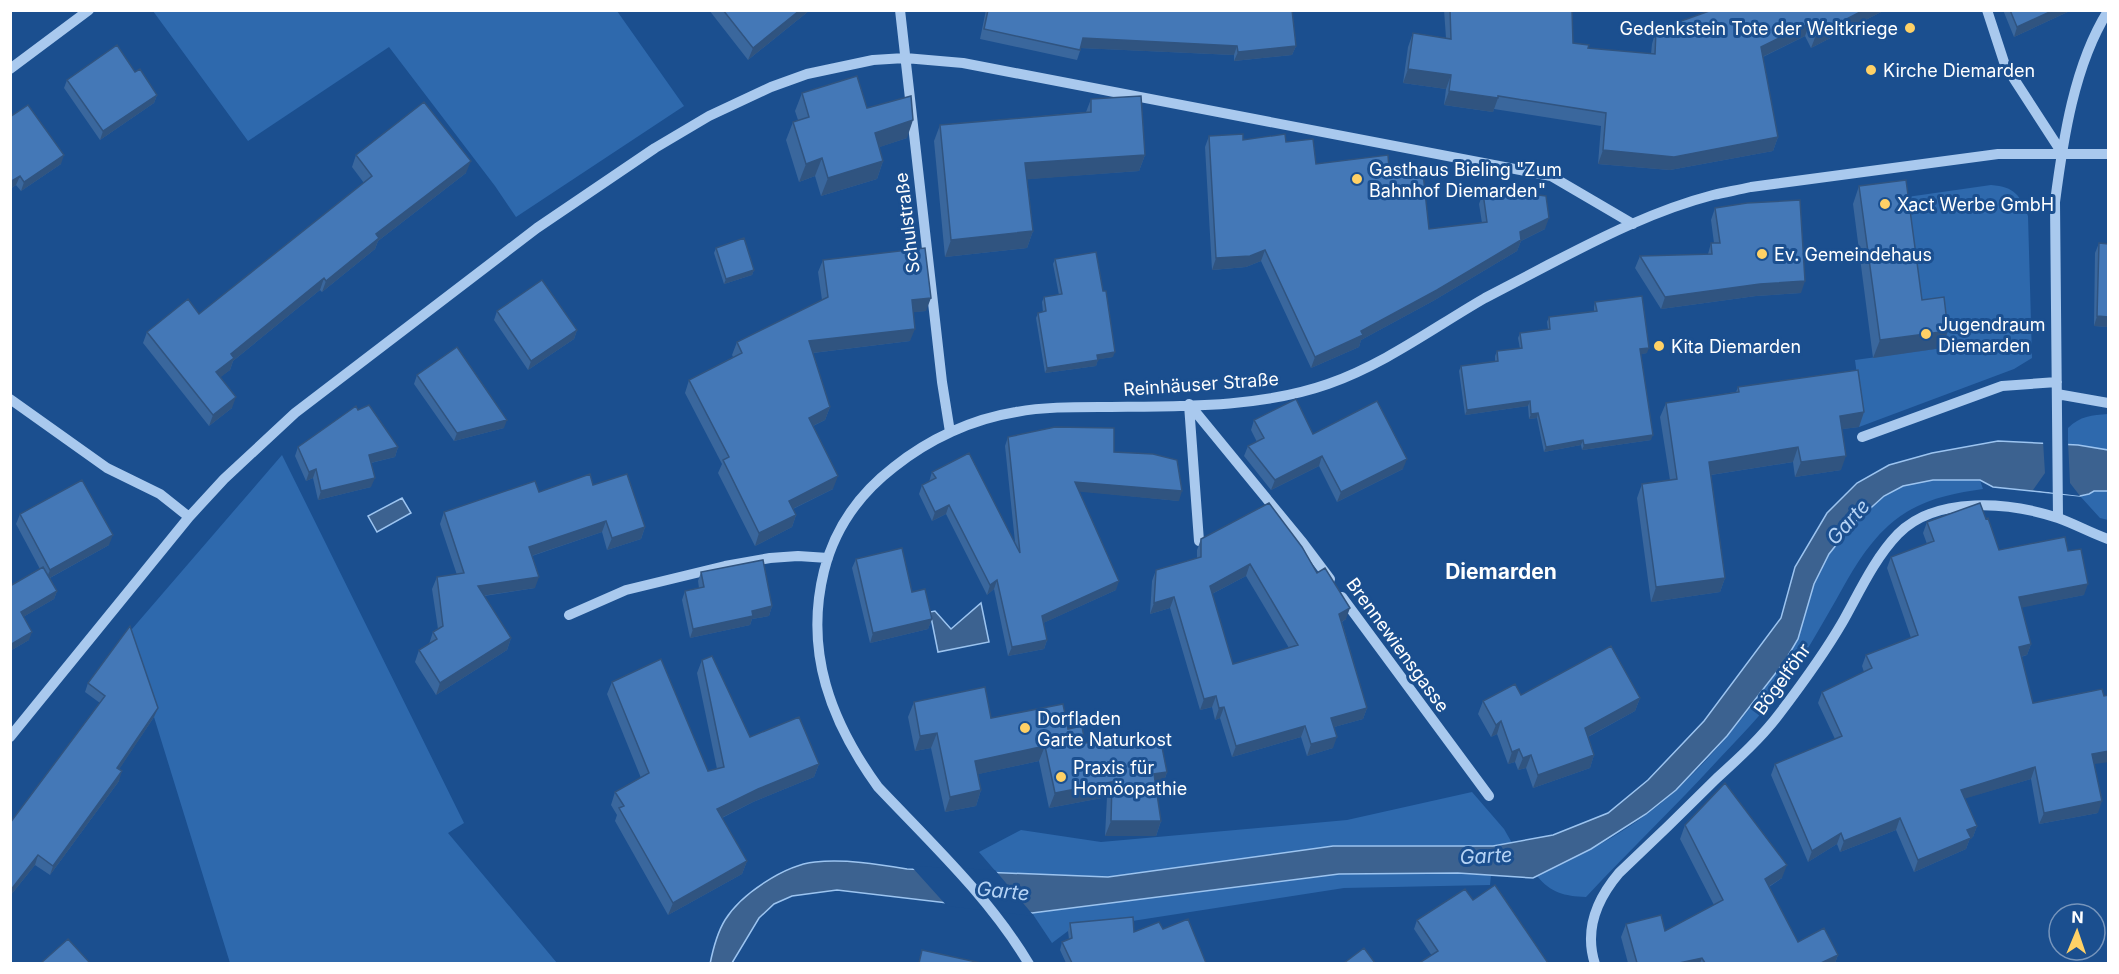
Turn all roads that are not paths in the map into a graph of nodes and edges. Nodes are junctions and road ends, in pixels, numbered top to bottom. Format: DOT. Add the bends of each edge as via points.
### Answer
graph roads {
  1 [pos="89,10"];
  2 [pos="900,10"];
  3 [pos="1987,10"];
  4 [pos="2109,11"];
  5 [pos="905,58"];
  6 [pos="10,69"];
  7 [pos="2062,153"];
  8 [pos="2109,154"];
  9 [pos="1633,225"];
  10 [pos="2057,382"];
  11 [pos="2057,394"];
  12 [pos="10,399"];
  13 [pos="2109,403"];
  14 [pos="1189,404"];
  15 [pos="950,432"];
  16 [pos="1862,436"];
  17 [pos="189,517"];
  18 [pos="2058,518"];
  19 [pos="2109,539"];
  20 [pos="1199,541"];
  21 [pos="828,558"];
  22 [pos="569,615"];
  23 [pos="10,737"];
  24 [pos="1489,796"];
  25 [pos="1029,963"];
  26 [pos="1595,963"];
  1 -- 6 [label="street"];
  2 -- 5 [label="street, Schulstraße"];
  3 -- 7 [label="street" via="2005,64"];
  4 -- 7 [label="street" via="2088,48"];
  5 -- 9 [label="street" via="963,63 1551,176"];
  5 -- 15 [label="street, Schulstraße"];
  5 -- 17 [label="street" via="873,60 807,74 709,116 655,148 537,228 295,413"];
  7 -- 8 [label="street, Reinhäuser Straße"];
  7 -- 9 [label="street, Reinhäuser Straße" via="1998,154 1751,187 1711,196"];
  7 -- 10 [label="street" via="2055,202"];
  9 -- 14 [label="street, Reinhäuser Straße" via="1487,298 1360,372 1326,385 1264,399"];
  10 -- 11 [label="street"];
  10 -- 16 [label="street" via="2002,386"];
  11 -- 13 [label="street"];
  11 -- 18 [label="street"];
  12 -- 17 [label="street" via="107,468 160,494"];
  14 -- 15 [label="street, Reinhäuser Straße" via="1016,412"];
  14 -- 20 [label="street"];
  14 -- 24 [label="street, Brennewiensgasse" via="1303,543"];
  15 -- 21 [label="street, Reinhäuser Straße" via="903,459 878,479 860,498"];
  17 -- 23 [label="street"];
  18 -- 19 [label="street, Bögelföhr"];
  18 -- 26 [label="street, Bögelföhr" via="1997,506 1959,506 1916,520 1898,534 1779,715 1608,887 1591,928"];
  21 -- 22 [label="street" via="789,557 725,566 626,590"];
  21 -- 25 [label="street, Reinhäuser Straße" via="818,620 821,669 827,695 845,735 878,787 990,907"];
}
